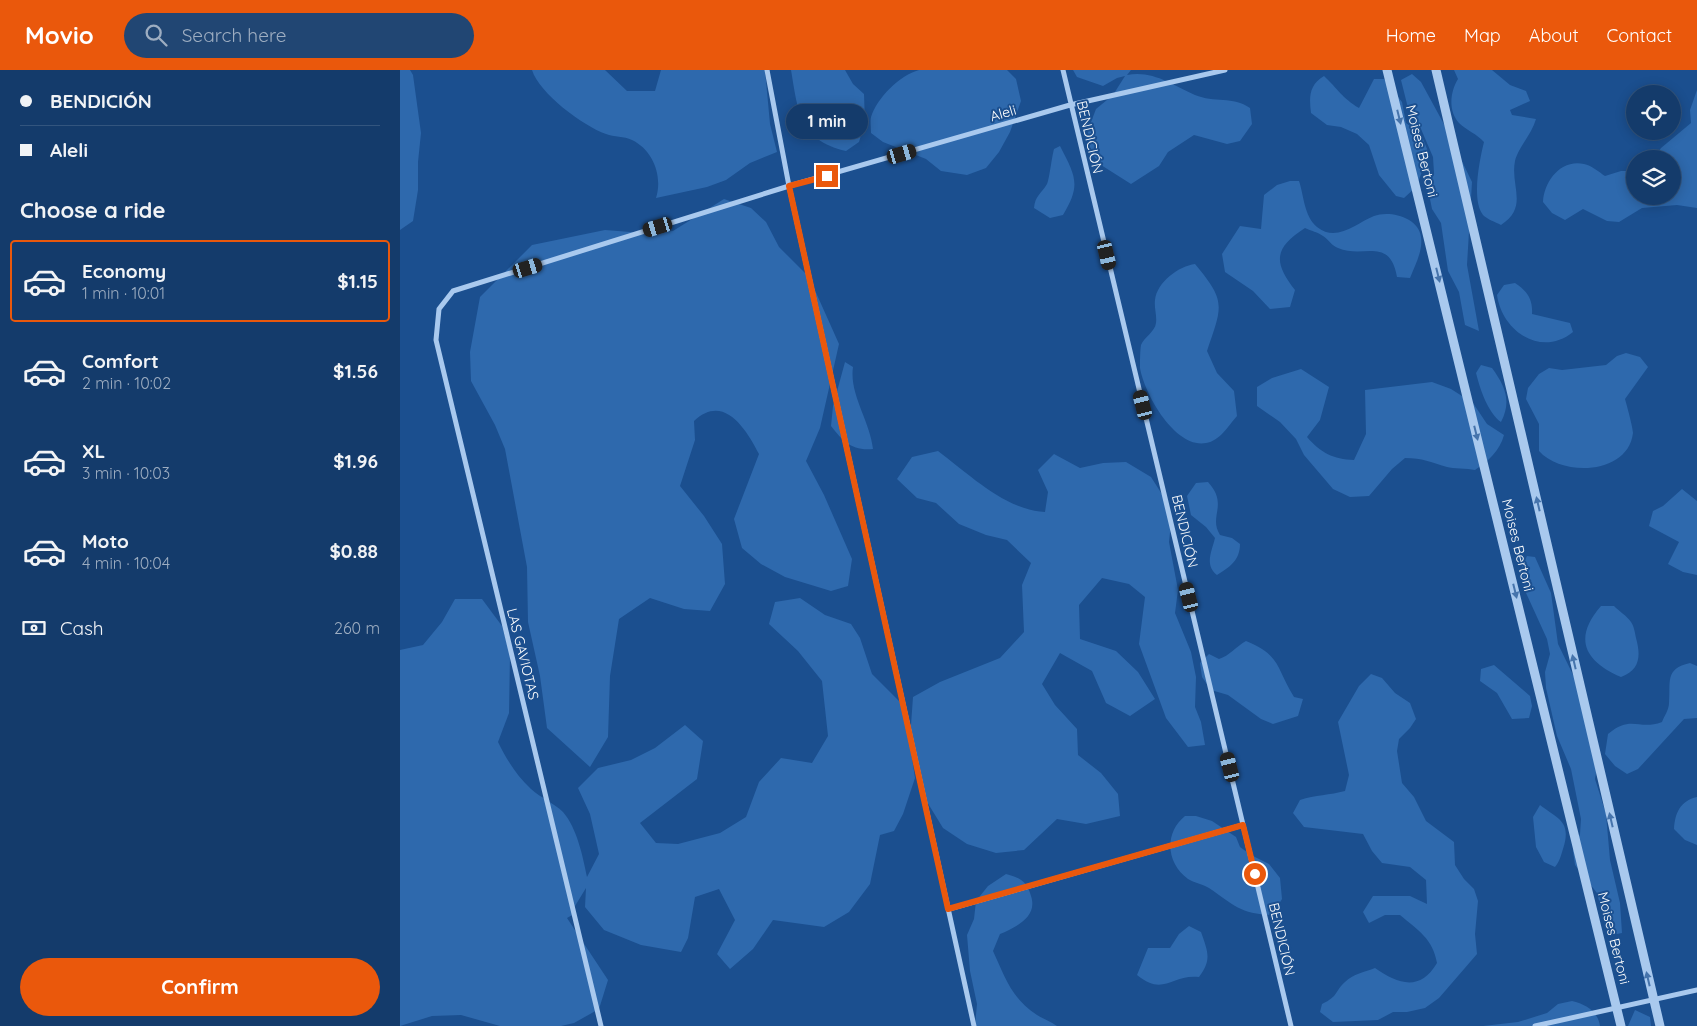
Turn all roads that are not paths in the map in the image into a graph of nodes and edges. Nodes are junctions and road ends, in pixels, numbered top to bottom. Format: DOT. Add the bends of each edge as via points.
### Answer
graph roads {
  1 [pos="767,70"];
  2 [pos="1064,70"];
  3 [pos="1225,70"];
  4 [pos="1387,70"];
  5 [pos="1436,70"];
  6 [pos="1070,105"];
  7 [pos="789,186"];
  8 [pos="453,291"];
  9 [pos="1243,825"];
  10 [pos="948,909"];
  11 [pos="1697,990"];
  12 [pos="1654,1000"];
  13 [pos="1617,1008"];
  14 [pos="601,1026"];
  15 [pos="974,1026"];
  16 [pos="1292,1026"];
  17 [pos="1534,1026"];
  18 [pos="1621,1026"];
  19 [pos="1660,1026"];
  1 -- 7 [label="street"];
  2 -- 6 [label="street, BENDICIÓN"];
  3 -- 6 [label="street, Aleli"];
  4 -- 13 [label="street, Moises Bertoni, one-way"];
  12 -- 5 [label="street, Moises Bertoni, one-way"];
  6 -- 7 [label="street, Aleli"];
  6 -- 9 [label="street, BENDICIÓN"];
  7 -- 8 [label="street, Aleli"];
  7 -- 10 [label="street"];
  8 -- 14 [label="street, LAS GAVIOTAS" via="439,309 436,340"];
  9 -- 10 [label="street"];
  9 -- 16 [label="street, BENDICIÓN"];
  10 -- 15 [label="street"];
  11 -- 12 [label="street"];
  12 -- 13 [label="street"];
  12 -- 19 [label="street, Moises Bertoni"];
  13 -- 17 [label="street"];
  13 -- 18 [label="street, Moises Bertoni"];
}
